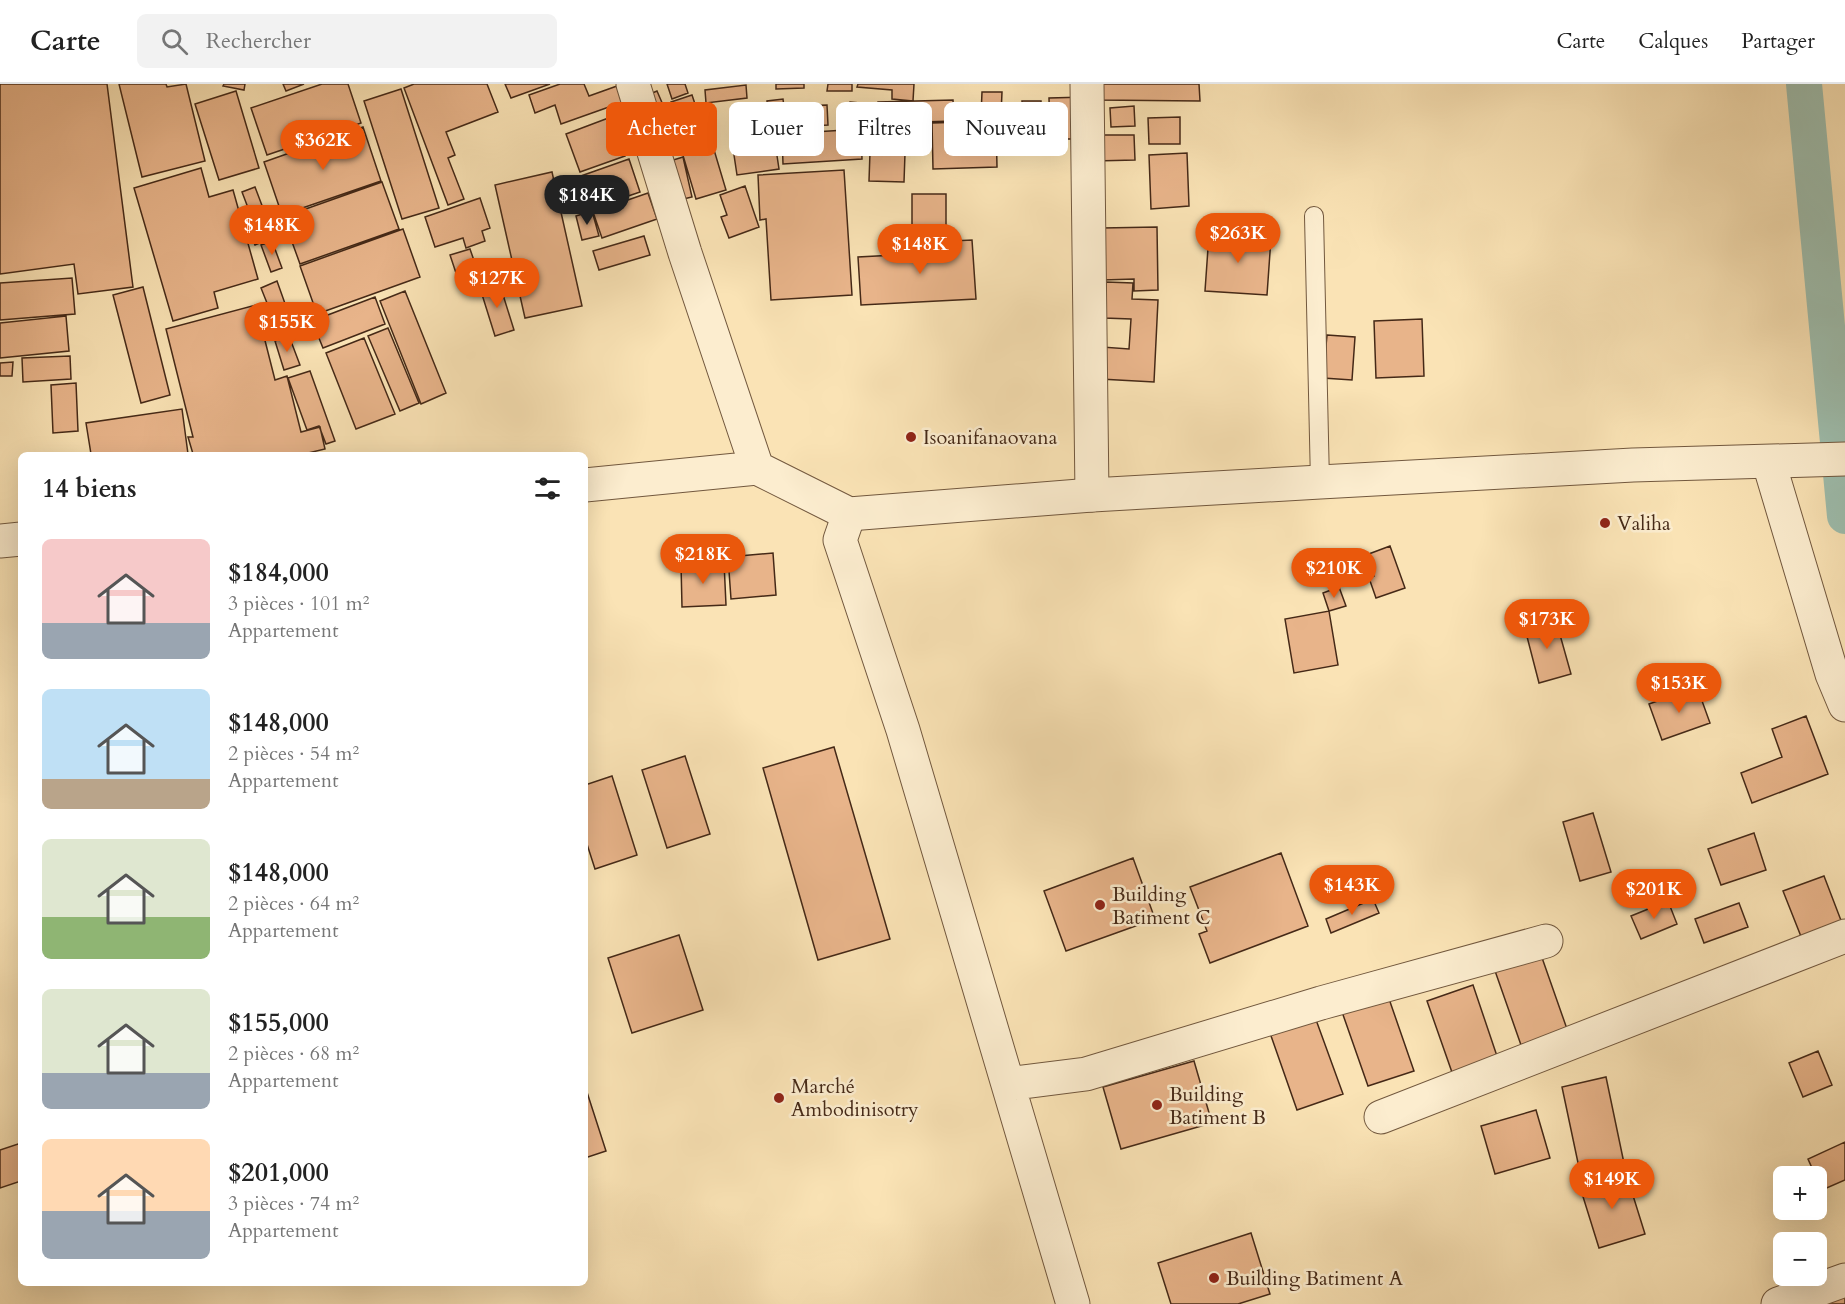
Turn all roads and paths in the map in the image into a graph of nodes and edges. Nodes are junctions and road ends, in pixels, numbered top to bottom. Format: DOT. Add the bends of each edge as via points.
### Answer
graph roads {
  1 [pos="633,84"];
  2 [pos="1087,84"];
  3 [pos="1314,216"];
  4 [pos="1845,459"];
  5 [pos="1770,463"];
  6 [pos="757,468"];
  7 [pos="1320,482"];
  8 [pos="588,485"];
  9 [pos="1092,495"];
  10 [pos="849,514"];
  11 [pos="18,539"];
  12 [pos="0,541"];
  13 [pos="1845,705"];
  14 [pos="1845,936"];
  15 [pos="1546,941"];
  16 [pos="1008,1084"];
  17 [pos="1381,1117"];
  18 [pos="1845,1280"];
  19 [pos="1073,1304"];
  20 [pos="1778,1304"];
  1 -- 6 [label="street"];
  2 -- 9 [label="street"];
  3 -- 7 [label="lane"];
  4 -- 5 [label="street"];
  5 -- 7 [label="street" via="1633,465"];
  5 -- 13 [label="street" via="1832,674"];
  6 -- 8 [label="street"];
  6 -- 10 [label="street"];
  7 -- 9 [label="street"];
  9 -- 10 [label="street"];
  10 -- 16 [label="street" via="840,540 903,730"];
  11 -- 12 [label="street"];
  14 -- 17 [label="street"];
  15 -- 16 [label="street" via="1086,1074"];
  16 -- 19 [label="street"];
  18 -- 20 [label="street"];
}
